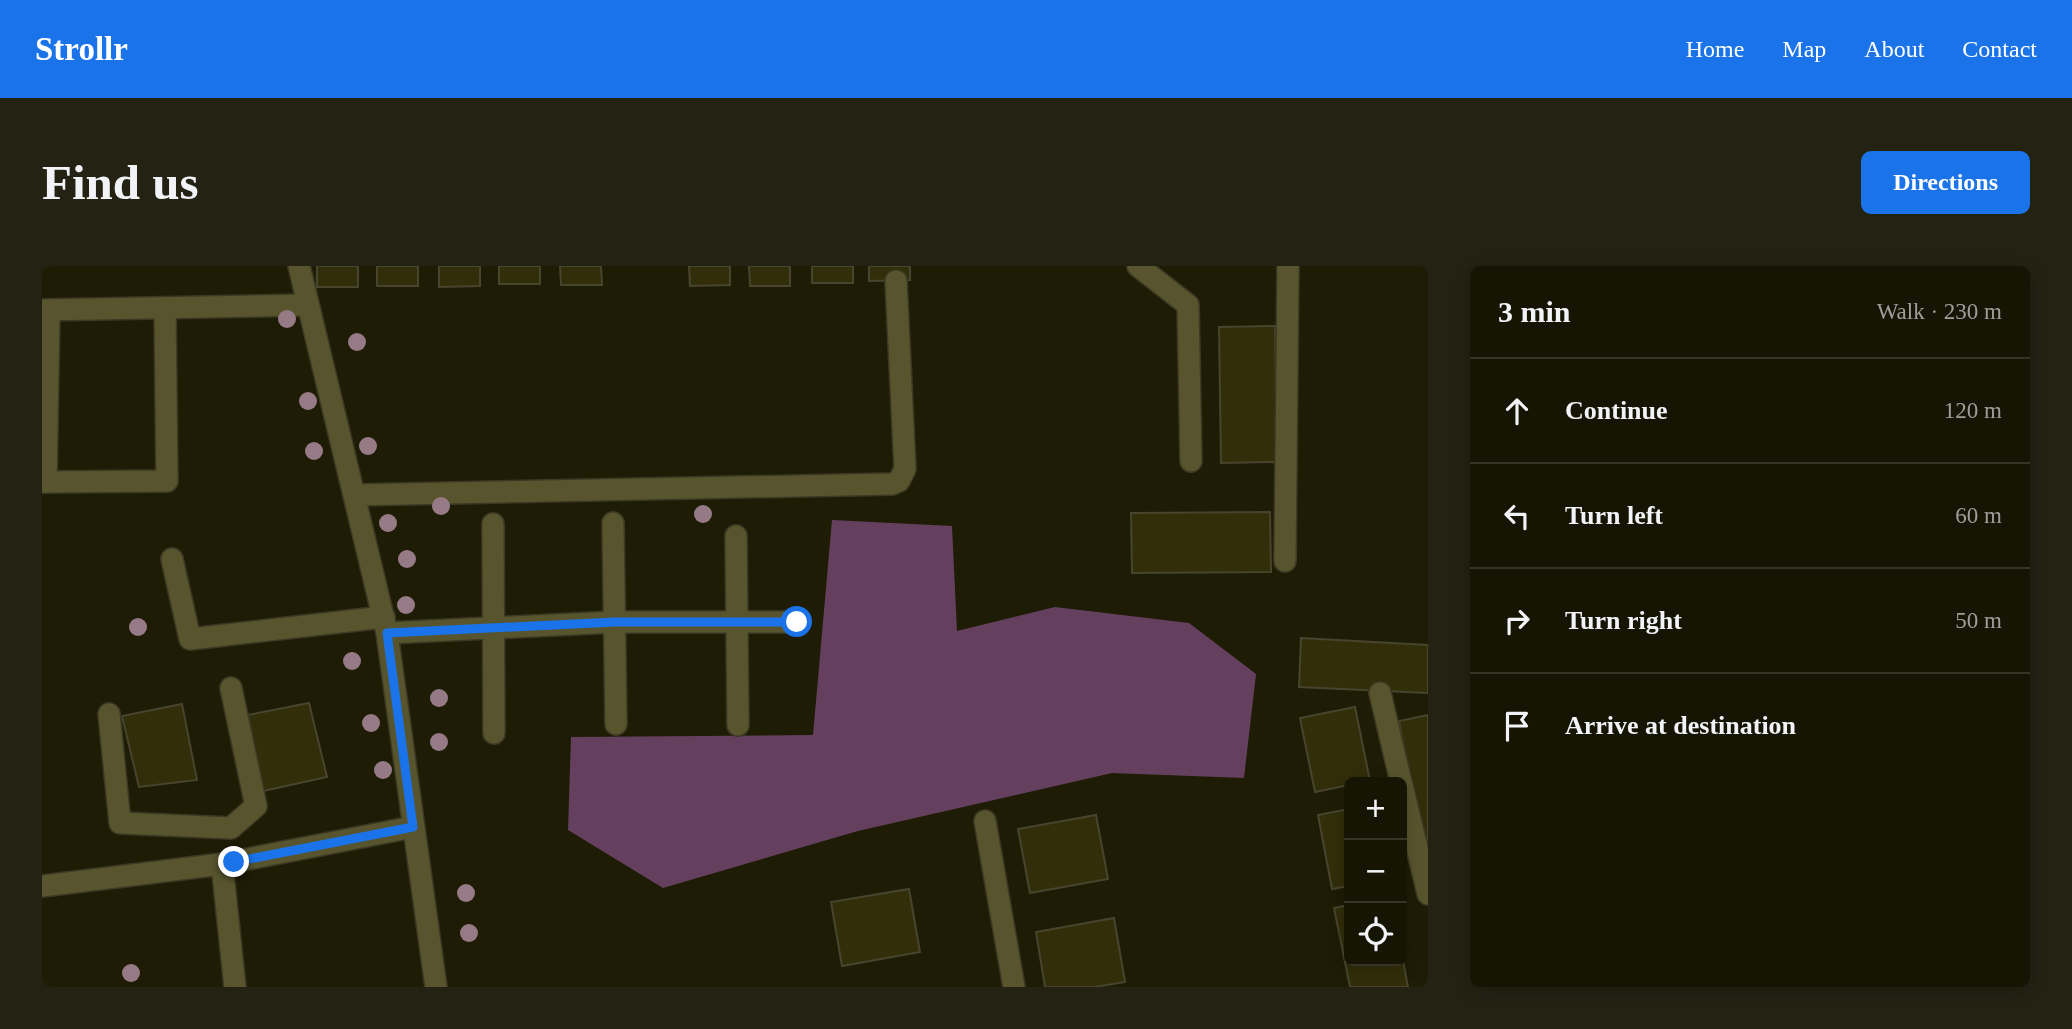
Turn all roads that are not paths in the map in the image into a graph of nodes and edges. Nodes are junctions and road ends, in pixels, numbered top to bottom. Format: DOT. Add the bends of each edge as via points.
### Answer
graph roads {
  1 [pos="299,266"];
  2 [pos="1138,266"];
  3 [pos="1288,266"];
  4 [pos="895,281"];
  5 [pos="308,305"];
  6 [pos="165,308"];
  7 [pos="46,310"];
  8 [pos="1191,461"];
  9 [pos="44,482"];
  10 [pos="354,495"];
  11 [pos="613,523"];
  12 [pos="492,524"];
  13 [pos="736,536"];
  14 [pos="172,559"];
  15 [pos="1285,561"];
  16 [pos="615,622"];
  17 [pos="737,622"];
  18 [pos="797,622"];
  19 [pos="386,625"];
  20 [pos="492,628"];
  21 [pos="231,688"];
  22 [pos="1380,693"];
  23 [pos="109,714"];
  24 [pos="616,724"];
  25 [pos="738,725"];
  26 [pos="494,733"];
  27 [pos="1399,777"];
  28 [pos="1407,808"];
  29 [pos="985,821"];
  30 [pos="413,827"];
  31 [pos="231,828"];
  32 [pos="228,863"];
  33 [pos="42,886"];
  34 [pos="1428,894"];
  35 [pos="235,987"];
  36 [pos="436,987"];
  37 [pos="1014,987"];
  1 -- 5 [label="street"];
  2 -- 8 [label="street" via="1188,305"];
  3 -- 15 [label="street"];
  4 -- 10 [label="street" via="905,469 892,484"];
  5 -- 6 [label="street"];
  5 -- 10 [label="street"];
  6 -- 7 [label="street"];
  6 -- 9 [label="street" via="167,481"];
  7 -- 9 [label="street"];
  10 -- 19 [label="street"];
  11 -- 16 [label="street"];
  12 -- 20 [label="street"];
  13 -- 17 [label="street"];
  14 -- 19 [label="street" via="190,639"];
  16 -- 17 [label="street"];
  16 -- 20 [label="street"];
  16 -- 24 [label="street"];
  17 -- 18 [label="street"];
  17 -- 25 [label="street"];
  19 -- 20 [label="street"];
  19 -- 30 [label="street"];
  20 -- 26 [label="street"];
  21 -- 31 [label="street" via="256,806"];
  22 -- 27 [label="street"];
  23 -- 31 [label="street" via="121,823"];
  28 -- 34 [label="street"];
  29 -- 37 [label="street"];
  30 -- 32 [label="street"];
  30 -- 36 [label="street"];
  31 -- 32 [label="street"];
  32 -- 33 [label="street"];
  32 -- 35 [label="street"];
}
